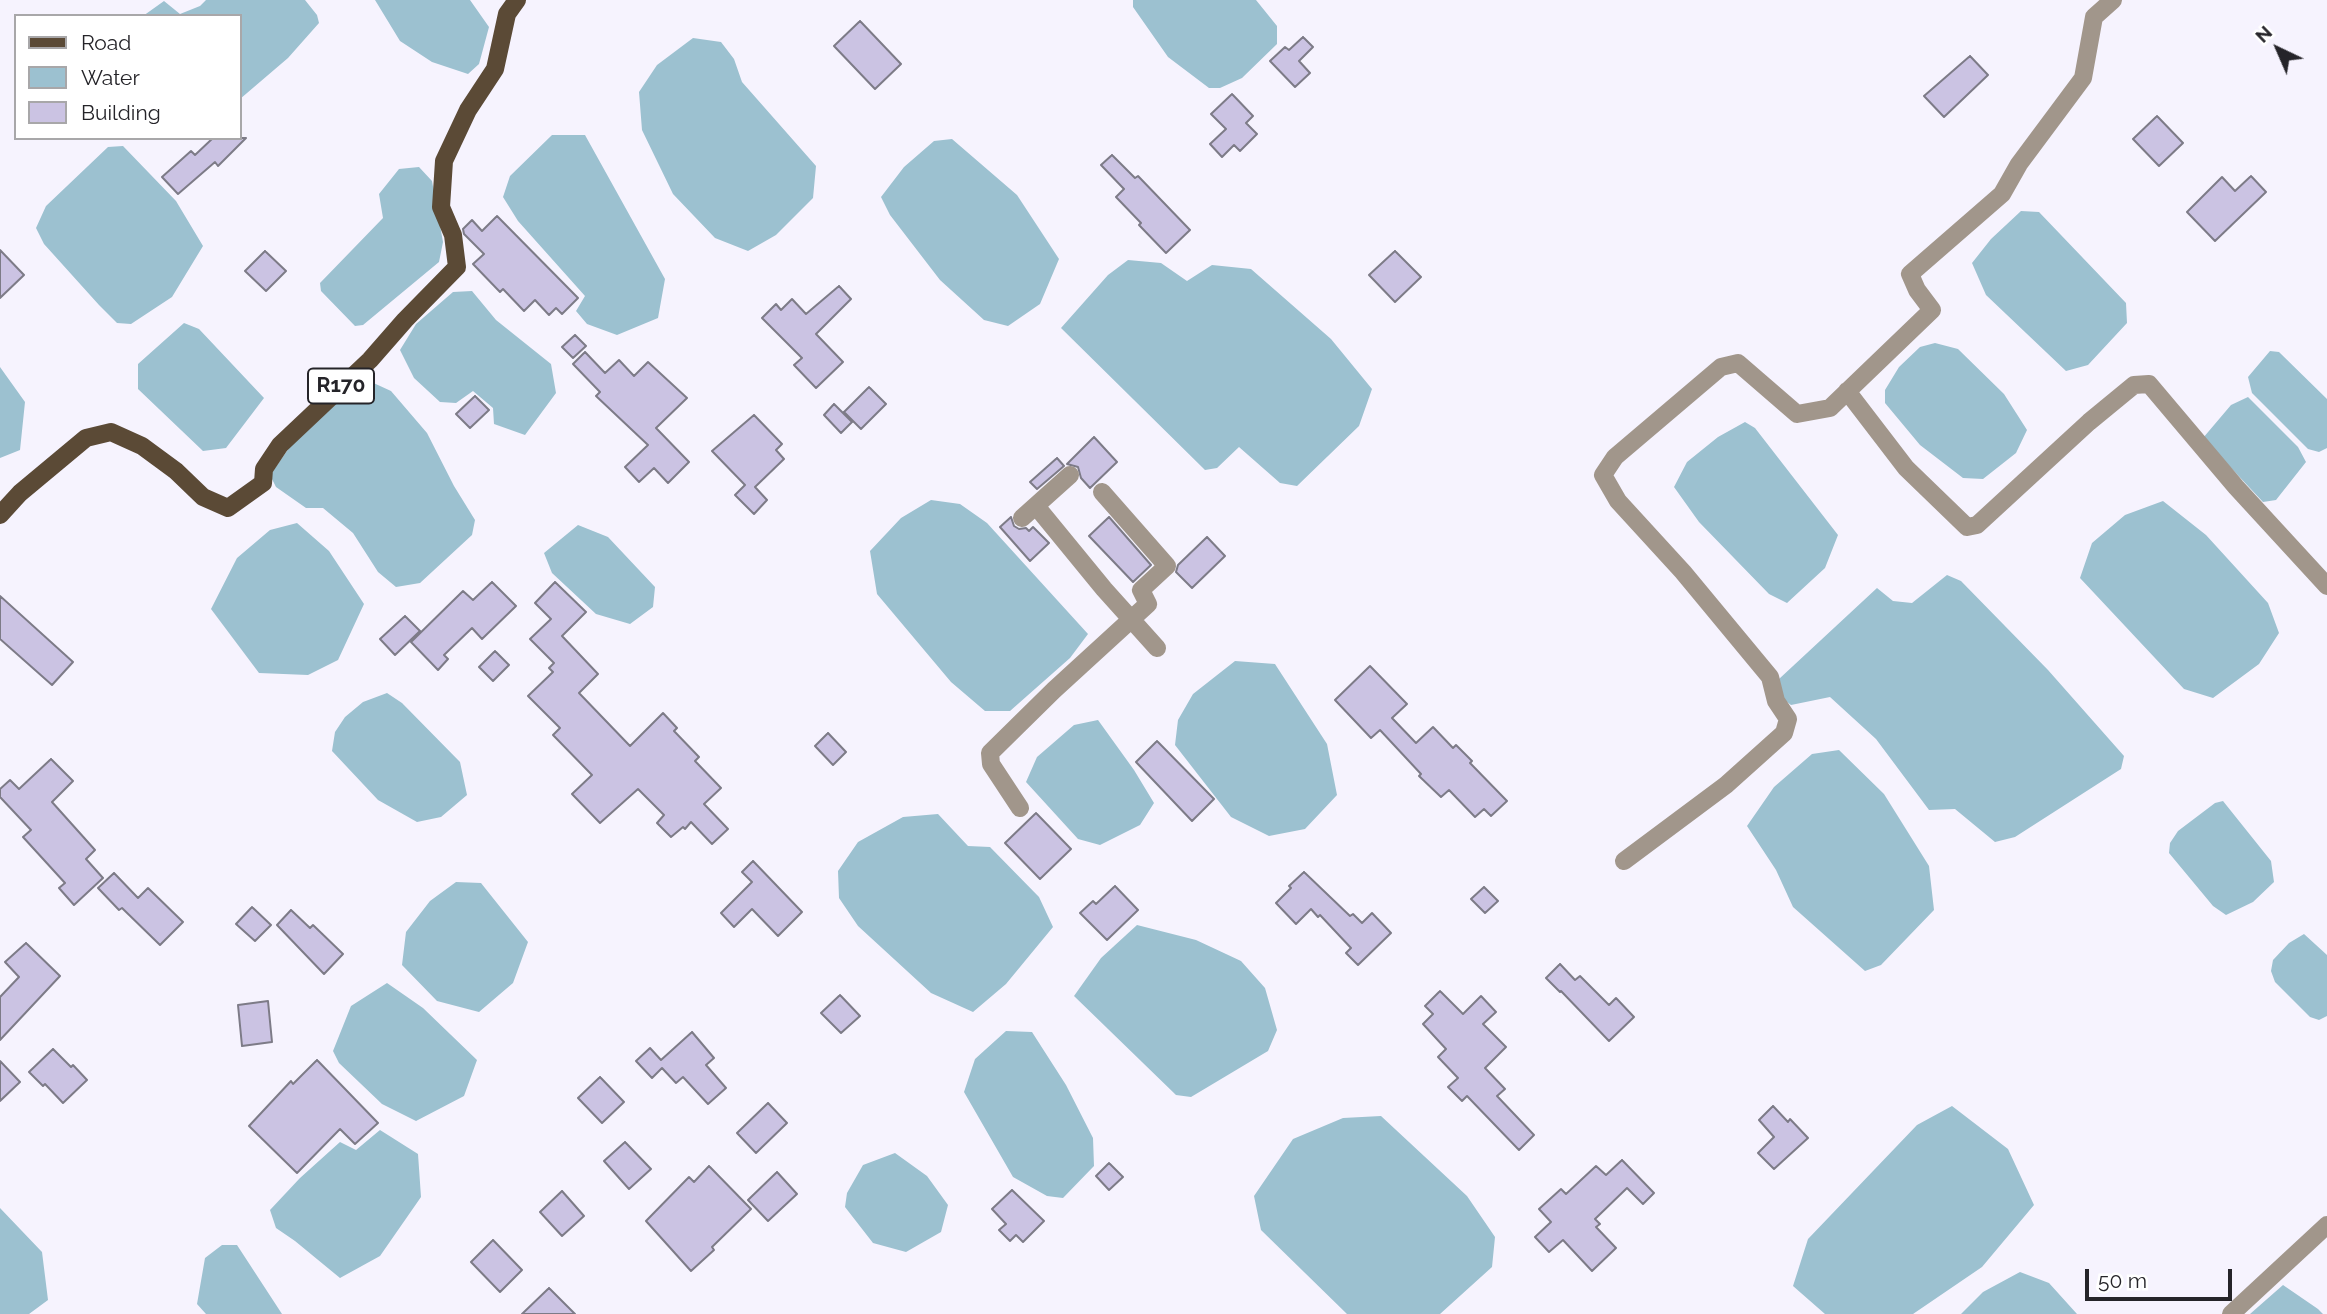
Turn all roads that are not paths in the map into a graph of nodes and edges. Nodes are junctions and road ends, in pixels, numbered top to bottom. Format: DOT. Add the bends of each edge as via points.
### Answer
graph roads {
  1 [pos="517,0"];
  2 [pos="2113,0"];
  3 [pos="1847,391"];
  4 [pos="1070,475"];
  5 [pos="1102,492"];
  6 [pos="0,516"];
  7 [pos="2327,586"];
  8 [pos="1132,620"];
  9 [pos="1157,648"];
  10 [pos="1020,808"];
  11 [pos="1624,861"];
  12 [pos="2327,1225"];
  13 [pos="2231,1314"];
  1 -- 6 [label="main road, R170" via="507,14 495,69 468,110 444,161 441,208 453,235 457,267 280,445 264,470 263,483 228,508 203,497 142,446 111,432 86,438 20,493"];
  2 -- 3 [label="street" via="2094,17 2083,78 2002,194 1910,274 1932,310"];
  3 -- 7 [label="street" via="1906,468 1966,527 1977,525 2134,385 2149,384"];
  3 -- 11 [label="street" via="1829,408 1797,414 1738,363 1721,367 1615,457 1603,475 1618,501 1770,677 1776,701 1788,719 1784,733 1726,785"];
  4 -- 8 [label="street" via="1029,512"];
  5 -- 8 [label="street" via="1167,566 1141,590 1148,604"];
  8 -- 9 [label="street"];
  8 -- 10 [label="street" via="990,753 991,764"];
  12 -- 13 [label="street"];
}
